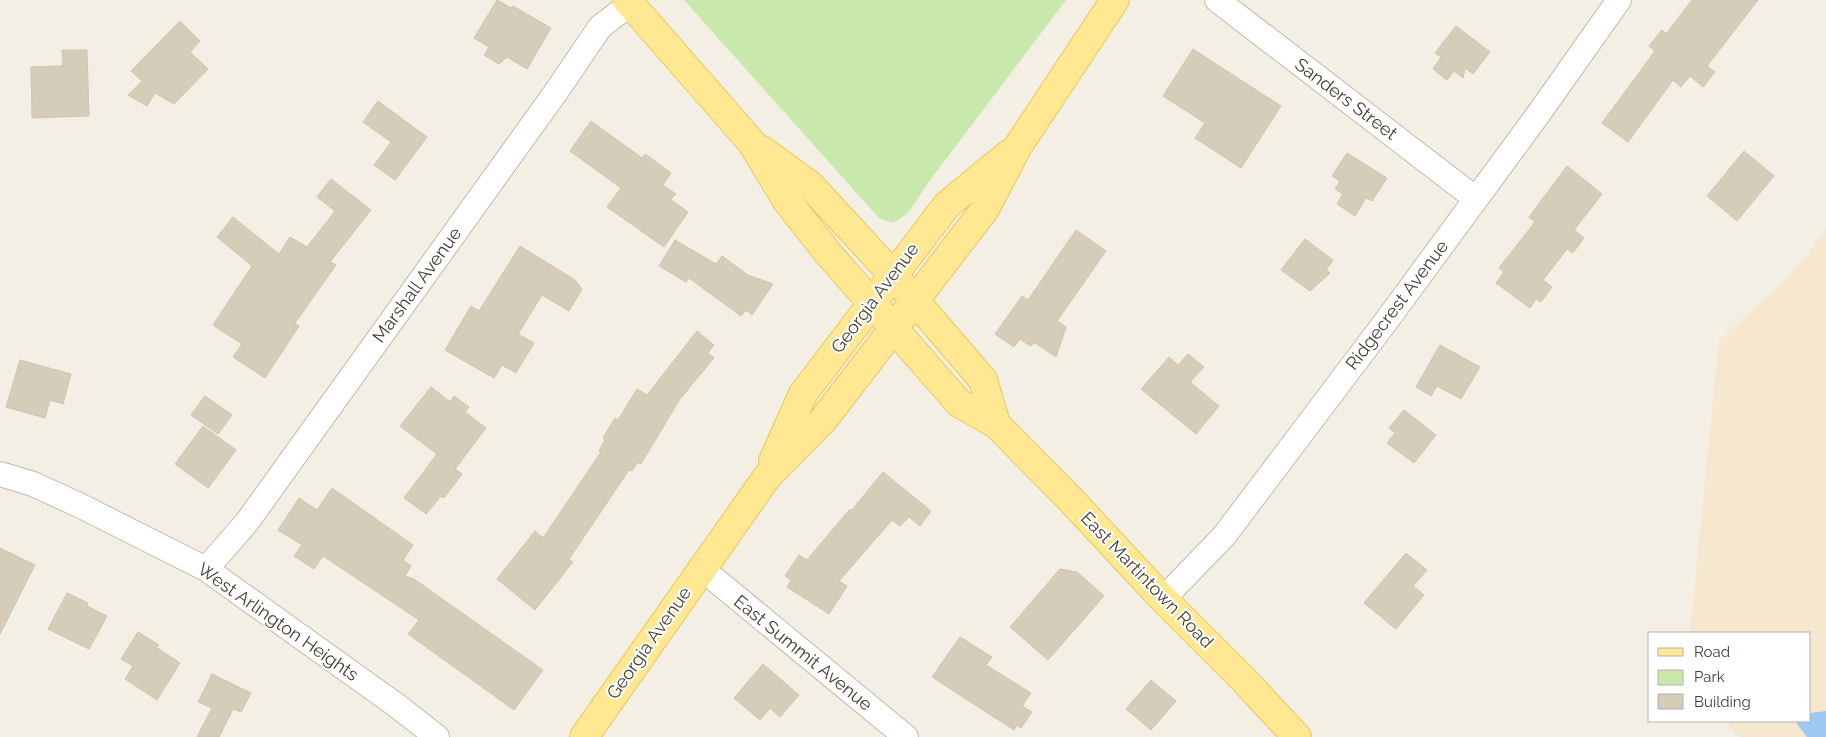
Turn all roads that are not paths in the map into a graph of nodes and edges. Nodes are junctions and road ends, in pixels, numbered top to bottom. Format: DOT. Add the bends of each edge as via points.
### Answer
graph roads {
  1 [pos="1114,0"];
  2 [pos="1217,0"];
  3 [pos="1619,0"];
  4 [pos="628,2"];
  5 [pos="752,143"];
  6 [pos="1018,146"];
  7 [pos="1476,199"];
  8 [pos="894,275"];
  9 [pos="915,300"];
  10 [pos="872,303"];
  11 [pos="894,328"];
  12 [pos="996,424"];
  13 [pos="0,474"];
  14 [pos="767,477"];
  15 [pos="701,568"];
  16 [pos="206,569"];
  17 [pos="1163,599"];
  18 [pos="437,737"];
  19 [pos="584,737"];
  20 [pos="906,737"];
  21 [pos="1297,737"];
  1 -- 6 [label="main road, Georgia Avenue"];
  2 -- 7 [label="street, Sanders Street"];
  3 -- 7 [label="street, Ridgecrest Avenue"];
  4 -- 5 [label="main road"];
  4 -- 16 [label="street, Marshall Avenue" via="600,27 246,522"];
  5 -- 8 [label="main road, East Martintown Road" via="810,185"];
  5 -- 10 [label="main road, East Martintown Road" via="787,201"];
  6 -- 8 [label="main road, Georgia Avenue" via="947,205"];
  6 -- 9 [label="main road, Georgia Avenue" via="985,209"];
  7 -- 17 [label="street, Ridgecrest Avenue" via="1224,536"];
  8 -- 9 [label="main road, East Martintown Road"];
  8 -- 10 [label="main road, Georgia Avenue"];
  9 -- 11 [label="main road, Georgia Avenue"];
  9 -- 12 [label="main road, East Martintown Road" via="983,380"];
  10 -- 11 [label="main road, East Martintown Road"];
  10 -- 14 [label="main road, Georgia Avenue" via="803,394"];
  11 -- 12 [label="main road, East Martintown Road" via="959,403"];
  11 -- 14 [label="main road, Georgia Avenue" via="824,418"];
  12 -- 17 [label="main road, East Martintown Road"];
  13 -- 16 [label="street, West Arlington Heights" via="33,484 81,506"];
  14 -- 15 [label="main road, Georgia Avenue"];
  15 -- 19 [label="main road, Georgia Avenue"];
  15 -- 20 [label="street, East Summit Avenue"];
  16 -- 18 [label="street, West Arlington Heights"];
  17 -- 21 [label="main road, East Martintown Road"];
}
